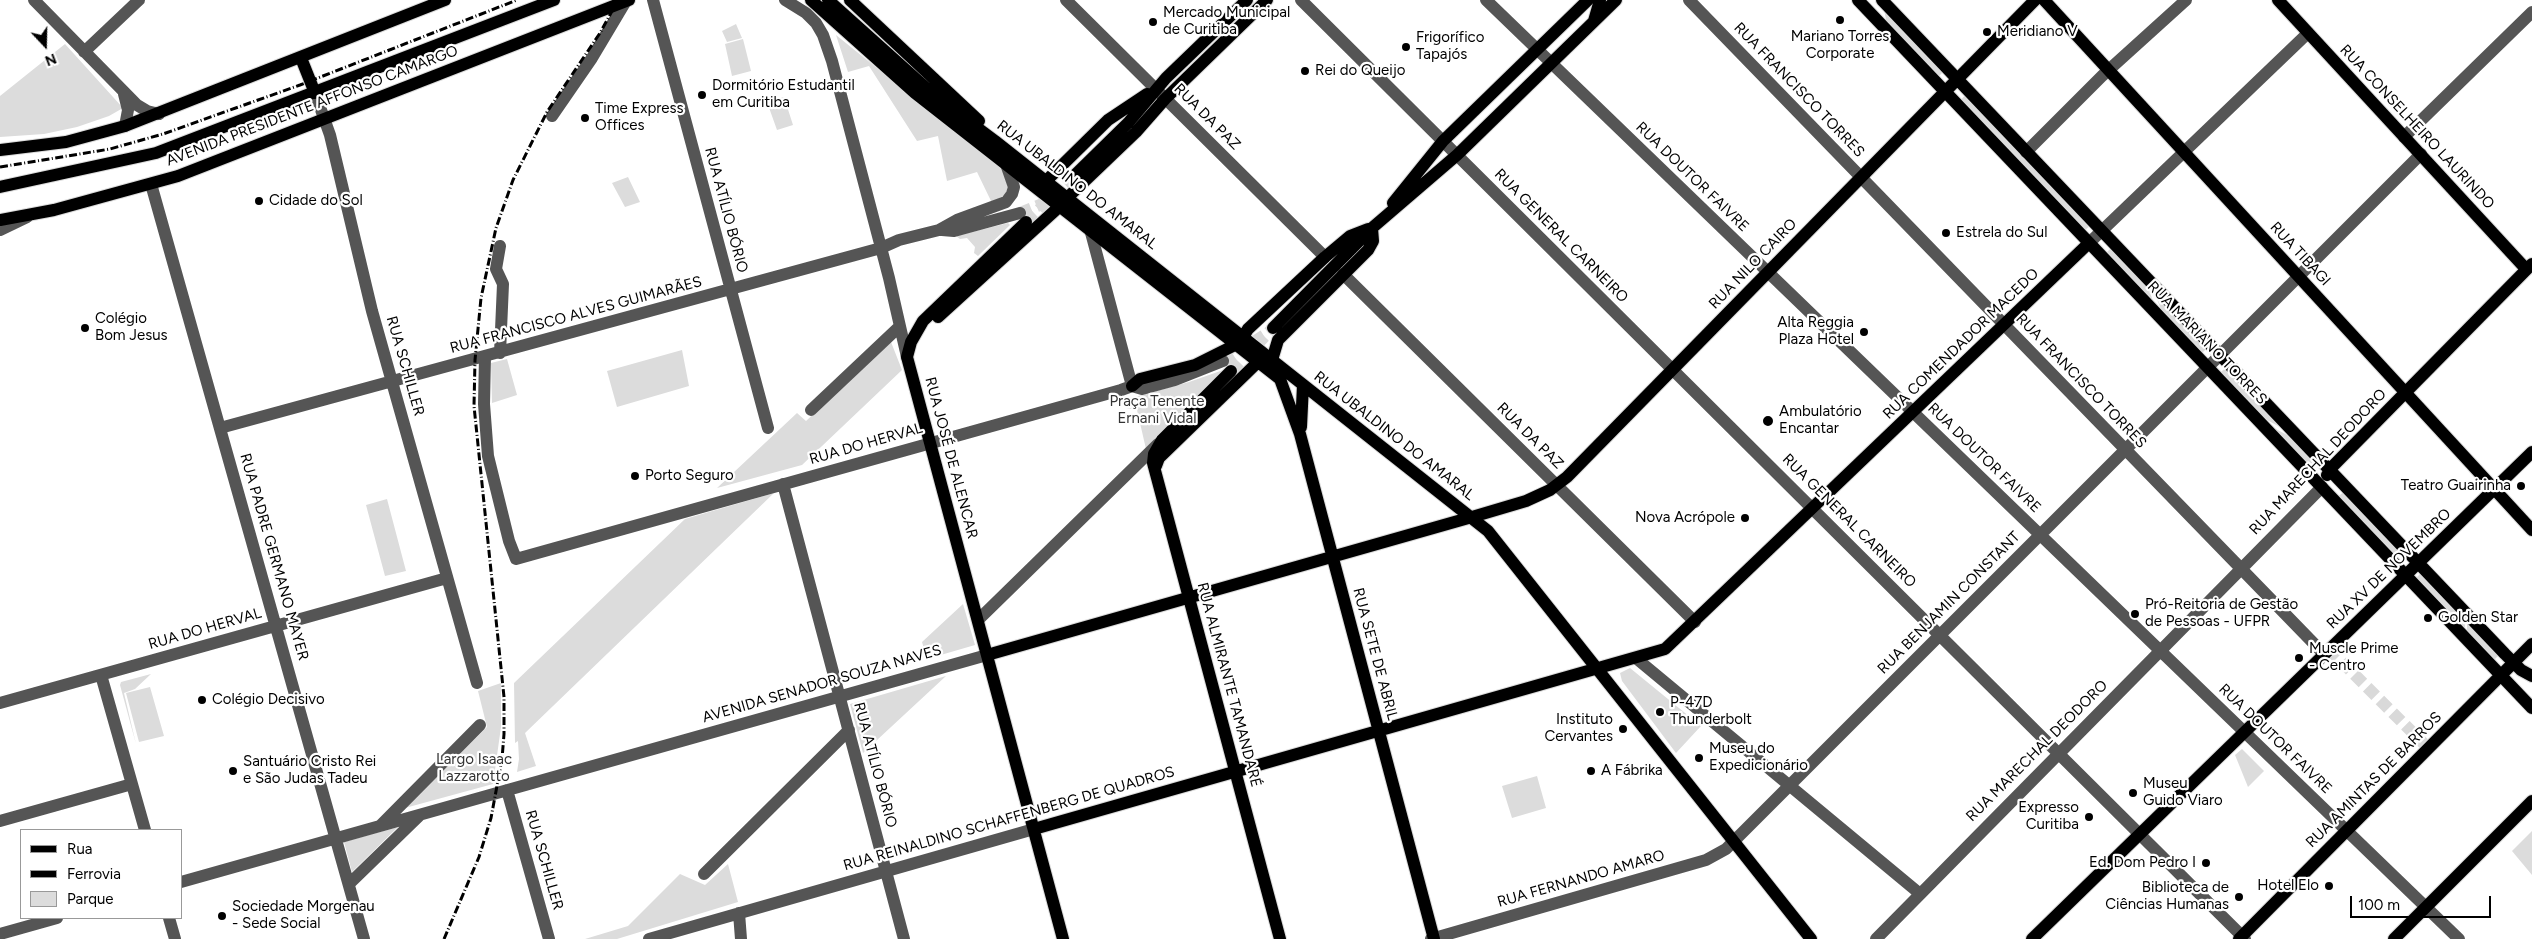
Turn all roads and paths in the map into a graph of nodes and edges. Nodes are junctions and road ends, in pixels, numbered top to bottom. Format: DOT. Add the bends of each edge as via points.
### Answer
graph roads {
  1 [pos="34,0"];
  2 [pos="139,0"];
  3 [pos="446,0"];
  4 [pos="554,0"];
  5 [pos="653,0"];
  6 [pos="786,0"];
  7 [pos="811,0"];
  8 [pos="828,0"];
  9 [pos="850,0"];
  10 [pos="1066,0"];
  11 [pos="1246,0"];
  12 [pos="1266,0"];
  13 [pos="1300,0"];
  14 [pos="1486,0"];
  15 [pos="1588,0"];
  16 [pos="1600,0"];
  17 [pos="1616,0"];
  18 [pos="1689,0"];
  19 [pos="1858,0"];
  20 [pos="1881,0"];
  21 [pos="2035,0"];
  22 [pos="2044,0"];
  23 [pos="2186,0"];
  24 [pos="2278,0"];
  25 [pos="628,1"];
  26 [pos="2532,12"];
  27 [pos="1594,21"];
  28 [pos="1885,28"];
  29 [pos="2308,33"];
  30 [pos="870,46"];
  31 [pos="1537,50"];
  32 [pos="84,52"];
  33 [pos="301,58"];
  34 [pos="1551,63"];
  35 [pos="2109,71"];
  36 [pos="1957,79"];
  37 [pos="1156,89"];
  38 [pos="1946,91"];
  39 [pos="315,93"];
  40 [pos="124,94"];
  41 [pos="1166,99"];
  42 [pos="159,114"];
  43 [pos="552,116"];
  44 [pos="325,119"];
  45 [pos="125,126"];
  46 [pos="2404,137"];
  47 [pos="995,141"];
  48 [pos="1443,141"];
  49 [pos="0,150"];
  50 [pos="2026,152"];
  51 [pos="2184,152"];
  52 [pos="2420,154"];
  53 [pos="1457,155"];
  54 [pos="1006,164"];
  55 [pos="1076,174"];
  56 [pos="1861,177"];
  57 [pos="1046,181"];
  58 [pos="151,184"];
  59 [pos="0,187"];
  60 [pos="1064,202"];
  61 [pos="32,215"];
  62 [pos="1023,217"];
  63 [pos="0,220"];
  64 [pos="1372,228"];
  65 [pos="1090,229"];
  66 [pos="0,230"];
  67 [pos="940,230"];
  68 [pos="2102,231"];
  69 [pos="2089,243"];
  70 [pos="500,246"];
  71 [pos="1115,249"];
  72 [pos="883,252"];
  73 [pos="1325,257"];
  74 [pos="1100,264"];
  75 [pos="2530,270"];
  76 [pos="1768,272"];
  77 [pos="1342,274"];
  78 [pos="2298,276"];
  79 [pos="2146,277"];
  80 [pos="731,289"];
  81 [pos="2160,317"];
  82 [pos="2004,325"];
  83 [pos="900,326"];
  84 [pos="1272,328"];
  85 [pos="1240,340"];
  86 [pos="911,342"];
  87 [pos="500,353"];
  88 [pos="2220,355"];
  89 [pos="485,357"];
  90 [pos="907,357"];
  91 [pos="1272,360"];
  92 [pos="1258,361"];
  93 [pos="1227,366"];
  94 [pos="2208,367"];
  95 [pos="1672,369"];
  96 [pos="1280,379"];
  97 [pos="392,382"];
  98 [pos="1303,385"];
  99 [pos="1132,386"];
  100 [pos="2405,392"];
  101 [pos="811,410"];
  102 [pos="1913,412"];
  103 [pos="2255,416"];
  104 [pos="220,428"];
  105 [pos="768,428"];
  106 [pos="1300,434"];
  107 [pos="1162,440"];
  108 [pos="2301,440"];
  109 [pos="930,443"];
  110 [pos="2125,450"];
  111 [pos="2532,452"];
  112 [pos="1137,465"];
  113 [pos="1154,467"];
  114 [pos="2329,470"];
  115 [pos="783,484"];
  116 [pos="1556,485"];
  117 [pos="2322,487"];
  118 [pos="2494,488"];
  119 [pos="1813,508"];
  120 [pos="1472,518"];
  121 [pos="2532,530"];
  122 [pos="2040,535"];
  123 [pos="1333,557"];
  124 [pos="2418,563"];
  125 [pos="2240,569"];
  126 [pos="2406,575"];
  127 [pos="447,578"];
  128 [pos="1189,598"];
  129 [pos="2468,616"];
  130 [pos="978,620"];
  131 [pos="1695,622"];
  132 [pos="276,626"];
  133 [pos="1940,635"];
  134 [pos="2467,640"];
  135 [pos="2532,644"];
  136 [pos="2160,650"];
  137 [pos="2324,654"];
  138 [pos="987,655"];
  139 [pos="1637,659"];
  140 [pos="2514,663"];
  141 [pos="1597,669"];
  142 [pos="101,675"];
  143 [pos="2501,675"];
  144 [pos="2530,675"];
  145 [pos="477,683"];
  146 [pos="840,696"];
  147 [pos="0,703"];
  148 [pos="2532,707"];
  149 [pos="480,725"];
  150 [pos="849,730"];
  151 [pos="1379,731"];
  152 [pos="2244,732"];
  153 [pos="2059,752"];
  154 [pos="1236,772"];
  155 [pos="132,784"];
  156 [pos="1790,786"];
  157 [pos="507,790"];
  158 [pos="2532,801"];
  159 [pos="420,815"];
  160 [pos="0,820"];
  161 [pos="380,826"];
  162 [pos="144,829"];
  163 [pos="1034,829"];
  164 [pos="2347,831"];
  165 [pos="2140,833"];
  166 [pos="336,839"];
  167 [pos="1734,841"];
  168 [pos="886,871"];
  169 [pos="704,874"];
  170 [pos="182,882"];
  171 [pos="349,884"];
  172 [pos="1919,893"];
  173 [pos="2426,907"];
  174 [pos="739,913"];
  175 [pos="53,919"];
  176 [pos="169,919"];
  177 [pos="0,934"];
  178 [pos="654,938"];
  179 [pos="2242,938"];
  180 [pos="175,939"];
  181 [pos="364,939"];
  182 [pos="549,939"];
  183 [pos="741,939"];
  184 [pos="904,939"];
  185 [pos="1063,939"];
  186 [pos="1280,939"];
  187 [pos="1433,939"];
  188 [pos="1811,939"];
  189 [pos="1876,939"];
  190 [pos="2032,939"];
  191 [pos="2394,939"];
  192 [pos="2460,939"];
  1 -- 32 [label="street"];
  2 -- 32 [label="street"];
  3 -- 33 [label="main road"];
  4 -- 39 [label="main road, AVENIDA PRESIDENTE AFFONSO CAMARGO"];
  5 -- 80 [label="street, RUA ATÍLIO BÓRIO"];
  6 -- 72 [label="street, RUA JOSÉ DE ALENCAR" via="811,18 823,35"];
  7 -- 30 [label="main road"];
  8 -- 30 [label="main road"];
  9 -- 47 [label="main road" via="978,120"];
  10 -- 37 [label="street, RUA DA PAZ"];
  11 -- 37 [label="main road"];
  12 -- 41 [label="main road"];
  13 -- 48 [label="street, RUA GENERAL CARNEIRO"];
  14 -- 31 [label="street, RUA DOUTOR FAIVRE"];
  15 -- 31 [label="main road"];
  16 -- 27 [label="main road"];
  17 -- 27 [label="main road"];
  18 -- 56 [label="street, RUA FRANCISCO TORRES"];
  19 -- 28 [label="main road, RUA MARIANO TORRES"];
  20 -- 28 [label="main road"];
  20 -- 36 [label="main road, RUA MARIANO TORRES"];
  21 -- 36 [label="main road, RUA NILO CAIRO"];
  22 -- 35 [label="main road, RUA TIBAGI"];
  23 -- 35 [label="street"];
  24 -- 29 [label="main road, RUA CONSELHEIRO LAURINDO"];
  25 -- 43 [label="street"];
  25 -- 44 [label="main road, AVENIDA PRESIDENTE AFFONSO CAMARGO"];
  26 -- 46 [label="street"];
  27 -- 34 [label="main road"];
  28 -- 38 [label="main road, RUA MARIANO TORRES"];
  29 -- 46 [label="main road, RUA CONSELHEIRO LAURINDO"];
  29 -- 51 [label="street, RUA COMENDADOR MACEDO"];
  30 -- 47 [label="main road, RUA UBALDINO DO AMARAL"];
  30 -- 54 [label="main road, RUA UBALDINO DO AMARAL" via="921,98"];
  31 -- 34 [label="street, RUA DOUTOR FAIVRE"];
  31 -- 48 [label="main road"];
  32 -- 40 [label="street"];
  33 -- 39 [label="main road, RUA SCHILLER"];
  33 -- 42 [label="main road"];
  34 -- 53 [label="main road"];
  34 -- 76 [label="street, RUA DOUTOR FAIVRE"];
  35 -- 50 [label="street"];
  35 -- 51 [label="main road, RUA TIBAGI"];
  36 -- 38 [label="main road, RUA NILO CAIRO"];
  36 -- 50 [label="main road, RUA MARIANO TORRES"];
  37 -- 41 [label="street, RUA DA PAZ"];
  37 -- 55 [label="main road" via="1128,123"];
  37 -- 57 [label="main road" via="1108,120"];
  38 -- 56 [label="main road, RUA NILO CAIRO"];
  38 -- 69 [label="main road, RUA MARIANO TORRES"];
  39 -- 44 [label="street, RUA SCHILLER"];
  39 -- 59 [label="main road, AVENIDA PRESIDENTE AFFONSO CAMARGO" via="156,153"];
  40 -- 42 [label="street" via="142,109"];
  40 -- 45 [label="street" via="128,110"];
  41 -- 60 [label="main road"];
  41 -- 73 [label="street, RUA DA PAZ"];
  42 -- 45 [label="main road"];
  44 -- 58 [label="main road, AVENIDA PRESIDENTE AFFONSO CAMARGO"];
  44 -- 97 [label="street, RUA SCHILLER"];
  45 -- 49 [label="main road" via="66,142"];
  46 -- 52 [label="main road, RUA CONSELHEIRO LAURINDO"];
  47 -- 57 [label="main road, RUA UBALDINO DO AMARAL"];
  48 -- 53 [label="street, RUA GENERAL CARNEIRO"];
  48 -- 64 [label="main road"];
  50 -- 68 [label="main road, RUA MARIANO TORRES"];
  51 -- 68 [label="street, RUA COMENDADOR MACEDO"];
  51 -- 78 [label="main road, RUA TIBAGI"];
  52 -- 75 [label="main road, RUA CONSELHEIRO LAURINDO"];
  52 -- 78 [label="street, RUA BENJAMIN CONSTANT"];
  53 -- 64 [label="main road"];
  53 -- 95 [label="street, RUA GENERAL CARNEIRO"];
  54 -- 60 [label="main road, RUA UBALDINO DO AMARAL"];
  54 -- 67 [label="street, RUA FRANCISCO ALVES GUIMARÃES" via="1014,187 1006,202 957,220"];
  56 -- 76 [label="main road, RUA NILO CAIRO"];
  56 -- 82 [label="street, RUA FRANCISCO TORRES"];
  57 -- 60 [label="main road, RUA UBALDINO DO AMARAL"];
  58 -- 61 [label="main road, AVENIDA PRESIDENTE AFFONSO CAMARGO"];
  58 -- 104 [label="street, RUA PADRE GERMANO MAYER"];
  60 -- 65 [label="main road, RUA UBALDINO DO AMARAL"];
  60 -- 85 [label="main road, RUA UBALDINO DO AMARAL"];
  60 -- 86 [label="main road"];
  61 -- 63 [label="main road, AVENIDA PRESIDENTE AFFONSO CAMARGO"];
  61 -- 66 [label="street"];
  62 -- 67 [label="street, RUA FRANCISCO ALVES GUIMARÃES" via="954,231"];
  62 -- 86 [label="main road" via="923,321"];
  64 -- 73 [label="main road" via="1350,236"];
  64 -- 77 [label="main road" via="1373,241 1368,250"];
  64 -- 84 [label="main road"];
  65 -- 71 [label="main road, RUA UBALDINO DO AMARAL"];
  65 -- 74 [label="street"];
  67 -- 72 [label="street, RUA FRANCISCO ALVES GUIMARÃES" via="899,240"];
  68 -- 69 [label="street, RUA COMENDADOR MACEDO"];
  68 -- 79 [label="main road, RUA MARIANO TORRES"];
  69 -- 81 [label="main road, RUA MARIANO TORRES"];
  69 -- 82 [label="main road, RUA COMENDADOR MACEDO"];
  70 -- 87 [label="street" via="496,269 503,284"];
  71 -- 74 [label="street" via="1104,256"];
  71 -- 85 [label="main road, RUA UBALDINO DO AMARAL"];
  72 -- 80 [label="street, RUA FRANCISCO ALVES GUIMARÃES"];
  72 -- 83 [label="street, RUA JOSÉ DE ALENCAR"];
  73 -- 85 [label="main road"];
  74 -- 99 [label="street"];
  75 -- 100 [label="main road, RUA MARECHAL DEODORO"];
  76 -- 95 [label="main road, RUA NILO CAIRO"];
  76 -- 102 [label="street, RUA DOUTOR FAIVRE"];
  77 -- 91 [label="main road" via="1278,340"];
  77 -- 116 [label="street, RUA DA PAZ"];
  78 -- 88 [label="street, RUA BENJAMIN CONSTANT"];
  78 -- 100 [label="main road, RUA TIBAGI"];
  79 -- 81 [label="main road"];
  79 -- 88 [label="main road, RUA MARIANO TORRES"];
  80 -- 87 [label="street, RUA FRANCISCO ALVES GUIMARÃES"];
  80 -- 105 [label="street, RUA ATÍLIO BÓRIO"];
  81 -- 94 [label="main road, RUA MARIANO TORRES"];
  82 -- 102 [label="main road, RUA COMENDADOR MACEDO"];
  82 -- 110 [label="street, RUA FRANCISCO TORRES"];
  83 -- 90 [label="street, RUA JOSÉ DE ALENCAR"];
  83 -- 101 [label="street"];
  85 -- 91 [label="main road, RUA UBALDINO DO AMARAL"];
  85 -- 92 [label="main road, RUA UBALDINO DO AMARAL"];
  85 -- 99 [label="main road" via="1195,364 1140,379"];
  86 -- 90 [label="main road"];
  87 -- 89 [label="street, RUA FRANCISCO ALVES GUIMARÃES"];
  88 -- 94 [label="street, RUA BENJAMIN CONSTANT"];
  88 -- 108 [label="main road, RUA MARIANO TORRES"];
  89 -- 97 [label="street, RUA FRANCISCO ALVES GUIMARÃES"];
  89 -- 115 [label="street, RUA DO HERVAL" via="484,421 490,470 516,559"];
  90 -- 109 [label="main road, RUA JOSÉ DE ALENCAR"];
  91 -- 98 [label="main road, RUA UBALDINO DO AMARAL"];
  92 -- 96 [label="main road, RUA UBALDINO DO AMARAL"];
  92 -- 113 [label="main road" via="1159,458"];
  93 -- 99 [label="street, RUA DO HERVAL" via="1142,389"];
  93 -- 107 [label="main road"];
  94 -- 103 [label="main road, RUA MARIANO TORRES"];
  94 -- 110 [label="street, RUA BENJAMIN CONSTANT"];
  95 -- 116 [label="main road, RUA NILO CAIRO"];
  95 -- 119 [label="street, RUA GENERAL CARNEIRO"];
  96 -- 106 [label="main road, RUA SETE DE ABRIL"];
  97 -- 104 [label="street, RUA FRANCISCO ALVES GUIMARÃES"];
  97 -- 127 [label="street, RUA SCHILLER"];
  98 -- 106 [label="main road"];
  98 -- 120 [label="main road, RUA UBALDINO DO AMARAL"];
  99 -- 109 [label="street, RUA DO HERVAL"];
  100 -- 114 [label="main road, RUA MARECHAL DEODORO"];
  100 -- 118 [label="main road, RUA TIBAGI"];
  102 -- 119 [label="main road, RUA COMENDADOR MACEDO"];
  102 -- 122 [label="street, RUA DOUTOR FAIVRE"];
  103 -- 108 [label="main road"];
  103 -- 117 [label="main road, RUA MARIANO TORRES"];
  104 -- 132 [label="street, RUA PADRE GERMANO MAYER"];
  106 -- 123 [label="main road, RUA SETE DE ABRIL"];
  107 -- 112 [label="street"];
  107 -- 113 [label="main road" via="1154,454"];
  108 -- 114 [label="main road, RUA MARIANO TORRES"];
  109 -- 115 [label="street, RUA DO HERVAL"];
  109 -- 130 [label="main road, RUA JOSÉ DE ALENCAR"];
  110 -- 122 [label="street, RUA BENJAMIN CONSTANT"];
  110 -- 125 [label="street, RUA FRANCISCO TORRES"];
  111 -- 118 [label="main road, RUA XV DE NOVEMBRO"];
  112 -- 113 [label="street"];
  112 -- 130 [label="street"];
  113 -- 128 [label="main road, RUA ALMIRANTE TAMANDARÉ"];
  114 -- 117 [label="main road, RUA MARECHAL DEODORO"];
  114 -- 124 [label="main road, RUA MARIANO TORRES"];
  115 -- 146 [label="street, RUA ATÍLIO BÓRIO"];
  116 -- 120 [label="main road, RUA NILO CAIRO" via="1535,498"];
  116 -- 131 [label="street, RUA DA PAZ"];
  117 -- 125 [label="street, RUA MARECHAL DEODORO"];
  117 -- 126 [label="main road, RUA MARIANO TORRES"];
  118 -- 121 [label="main road, RUA TIBAGI"];
  118 -- 124 [label="main road, RUA XV DE NOVEMBRO"];
  119 -- 131 [label="main road, RUA COMENDADOR MACEDO"];
  119 -- 133 [label="street, RUA GENERAL CARNEIRO"];
  120 -- 123 [label="main road, AVENIDA SENADOR SOUZA NAVES"];
  120 -- 141 [label="main road, RUA UBALDINO DO AMARAL" via="1488,531"];
  122 -- 133 [label="street, RUA BENJAMIN CONSTANT"];
  122 -- 136 [label="street, RUA DOUTOR FAIVRE"];
  123 -- 128 [label="main road, AVENIDA SENADOR SOUZA NAVES"];
  123 -- 151 [label="main road, RUA SETE DE ABRIL"];
  124 -- 126 [label="main road, RUA XV DE NOVEMBRO"];
  124 -- 129 [label="main road, RUA MARIANO TORRES"];
  125 -- 136 [label="street, RUA MARECHAL DEODORO"];
  125 -- 137 [label="street, RUA FRANCISCO TORRES"];
  126 -- 134 [label="main road, RUA MARIANO TORRES"];
  126 -- 137 [label="main road, RUA XV DE NOVEMBRO"];
  127 -- 132 [label="street, RUA DO HERVAL"];
  127 -- 145 [label="street, RUA SCHILLER"];
  128 -- 138 [label="main road, AVENIDA SENADOR SOUZA NAVES"];
  128 -- 154 [label="main road, RUA ALMIRANTE TAMANDARÉ"];
  129 -- 134 [label="main road"];
  129 -- 140 [label="main road, RUA MARIANO TORRES"];
  130 -- 138 [label="main road, RUA JOSÉ DE ALENCAR"];
  131 -- 139 [label="main road, RUA COMENDADOR MACEDO" via="1665,649"];
  132 -- 142 [label="street, RUA DO HERVAL"];
  132 -- 166 [label="street, RUA PADRE GERMANO MAYER"];
  133 -- 153 [label="street, RUA GENERAL CARNEIRO"];
  133 -- 156 [label="street, RUA BENJAMIN CONSTANT"];
  134 -- 143 [label="main road, RUA MARIANO TORRES"];
  135 -- 140 [label="main road, RUA AMINTAS DE BARROS"];
  136 -- 152 [label="street, RUA DOUTOR FAIVRE"];
  136 -- 153 [label="street, RUA MARECHAL DEODORO"];
  137 -- 152 [label="main road, RUA XV DE NOVEMBRO"];
  138 -- 146 [label="street, AVENIDA SENADOR SOUZA NAVES"];
  138 -- 163 [label="main road, RUA JOSÉ DE ALENCAR"];
  139 -- 141 [label="main road, RUA COMENDADOR MACEDO"];
  139 -- 156 [label="street"];
  140 -- 143 [label="main road, RUA AMINTAS DE BARROS"];
  140 -- 144 [label="main road, RUA MARIANO TORRES"];
  141 -- 151 [label="main road, RUA COMENDADOR MACEDO"];
  141 -- 167 [label="main road, RUA UBALDINO DO AMARAL"];
  142 -- 147 [label="street, RUA DO HERVAL"];
  142 -- 155 [label="street"];
  143 -- 148 [label="main road, RUA MARIANO TORRES"];
  143 -- 164 [label="main road, RUA AMINTAS DE BARROS"];
  144 -- 148 [label="main road" via="2525,690"];
  146 -- 150 [label="street, RUA ATÍLIO BÓRIO"];
  146 -- 157 [label="street, AVENIDA SENADOR SOUZA NAVES"];
  149 -- 161 [label="street"];
  150 -- 168 [label="street, RUA ATÍLIO BÓRIO"];
  150 -- 169 [label="street"];
  151 -- 154 [label="main road, RUA REINALDINO SCHAFFENBERG DE QUADROS"];
  151 -- 187 [label="main road, RUA SETE DE ABRIL"];
  152 -- 164 [label="street, RUA DOUTOR FAIVRE"];
  152 -- 165 [label="main road, RUA XV DE NOVEMBRO"];
  153 -- 165 [label="street, RUA GENERAL CARNEIRO"];
  153 -- 172 [label="street, RUA MARECHAL DEODORO"];
  154 -- 163 [label="main road, RUA REINALDINO SCHAFFENBERG DE QUADROS"];
  154 -- 186 [label="main road, RUA ALMIRANTE TAMANDARÉ"];
  155 -- 160 [label="street"];
  155 -- 162 [label="street"];
  156 -- 167 [label="street, RUA BENJAMIN CONSTANT"];
  156 -- 172 [label="street"];
  157 -- 159 [label="street, AVENIDA SENADOR SOUZA NAVES"];
  157 -- 182 [label="street, RUA SCHILLER"];
  158 -- 173 [label="main road"];
  159 -- 161 [label="street, AVENIDA SENADOR SOUZA NAVES"];
  159 -- 171 [label="street"];
  161 -- 166 [label="street, AVENIDA SENADOR SOUZA NAVES"];
  163 -- 168 [label="street, RUA REINALDINO SCHAFFENBERG DE QUADROS"];
  163 -- 185 [label="main road, RUA JOSÉ DE ALENCAR"];
  164 -- 173 [label="street, RUA DOUTOR FAIVRE"];
  164 -- 179 [label="main road, RUA AMINTAS DE BARROS"];
  165 -- 179 [label="street, RUA GENERAL CARNEIRO"];
  165 -- 190 [label="main road, RUA XV DE NOVEMBRO"];
  166 -- 170 [label="street, AVENIDA SENADOR SOUZA NAVES"];
  166 -- 171 [label="street, RUA PADRE GERMANO MAYER"];
  167 -- 187 [label="street, RUA FERNANDO AMARO" via="1706,860"];
  167 -- 188 [label="main road, RUA UBALDINO DO AMARAL"];
  168 -- 174 [label="street, RUA REINALDINO SCHAFFENBERG DE QUADROS"];
  168 -- 184 [label="street, RUA ATÍLIO BÓRIO"];
  171 -- 181 [label="street, RUA PADRE GERMANO MAYER"];
  172 -- 189 [label="street, RUA MARECHAL DEODORO"];
  173 -- 191 [label="main road"];
  173 -- 192 [label="street, RUA DOUTOR FAIVRE"];
  174 -- 178 [label="street, RUA REINALDINO SCHAFFENBERG DE QUADROS"];
  174 -- 183 [label="street"];
  175 -- 177 [label="street"];
  176 -- 180 [label="street"];
}
